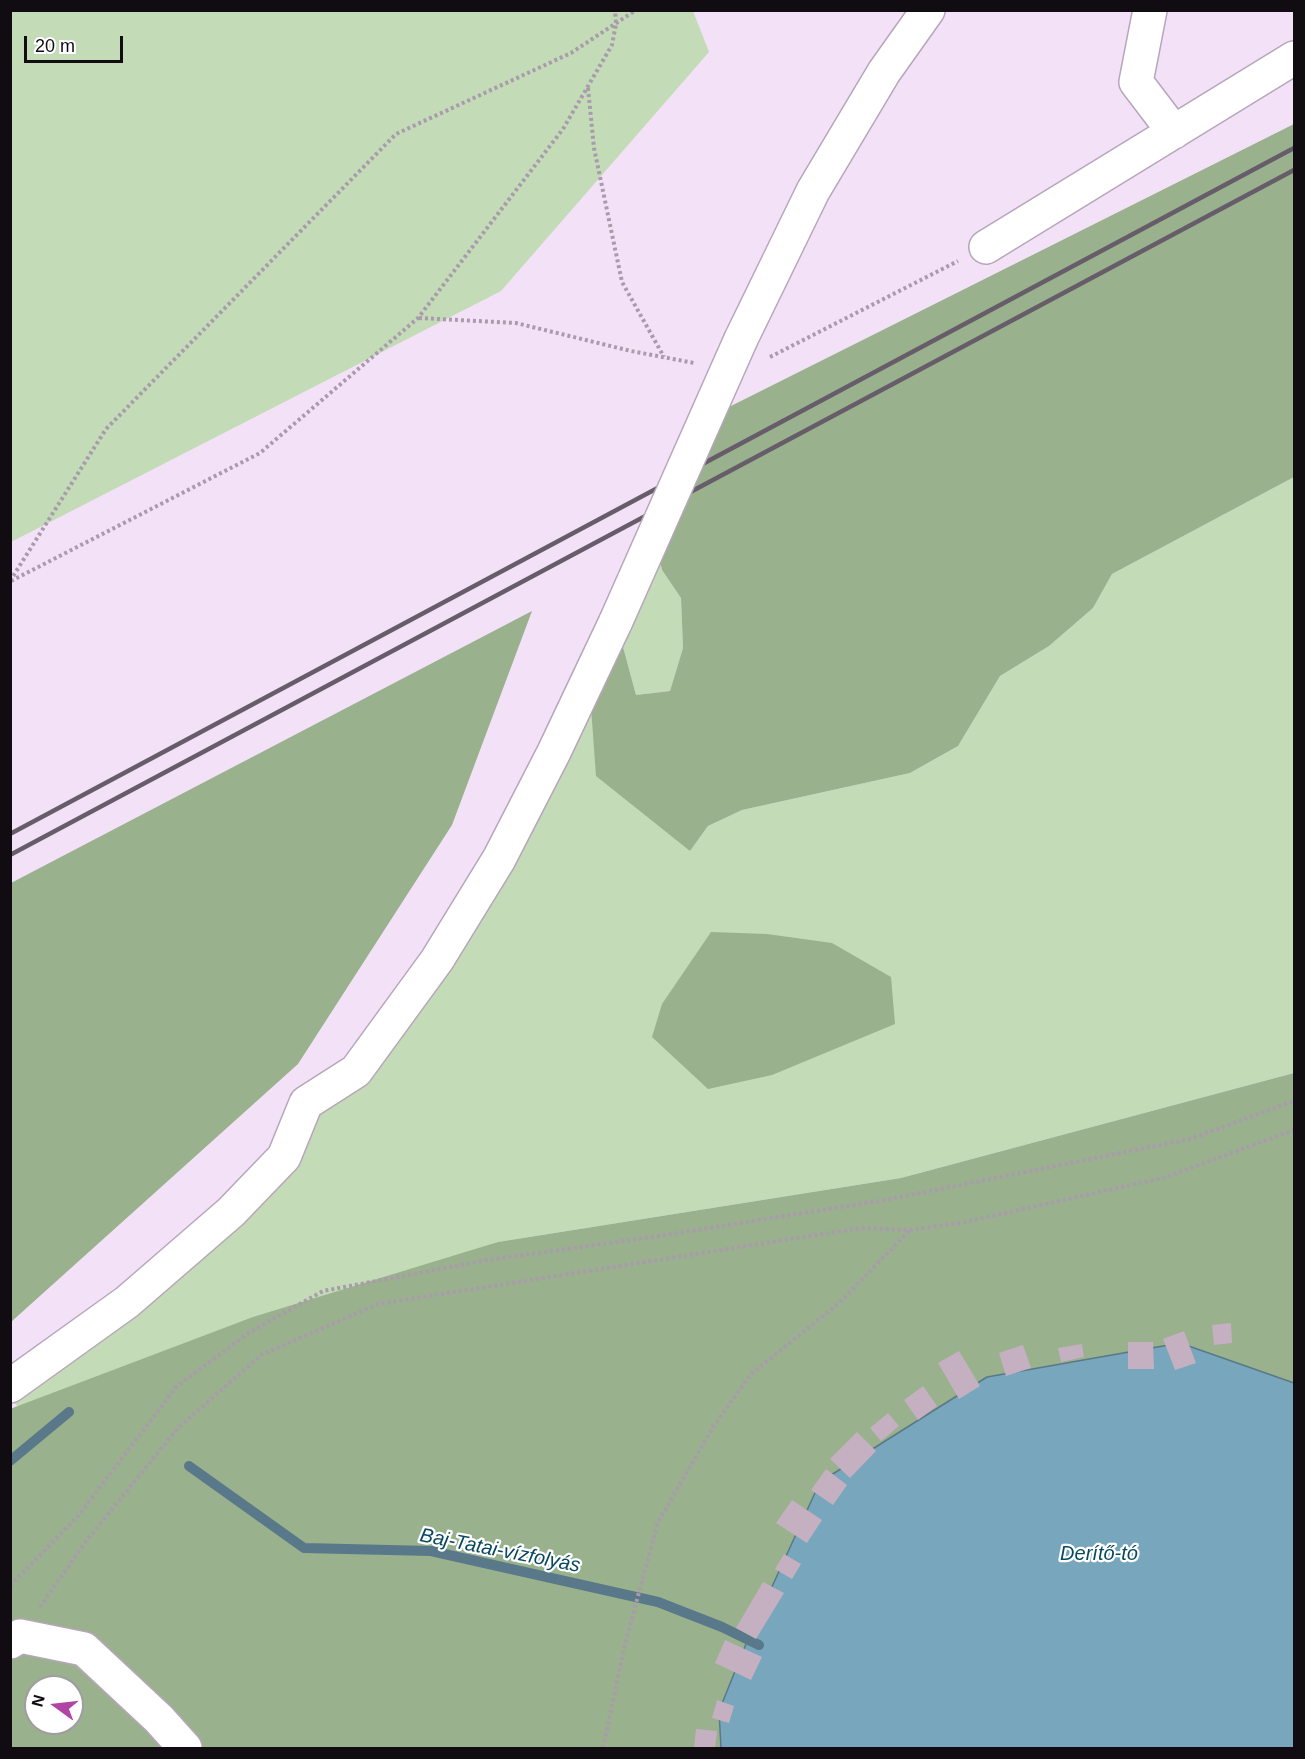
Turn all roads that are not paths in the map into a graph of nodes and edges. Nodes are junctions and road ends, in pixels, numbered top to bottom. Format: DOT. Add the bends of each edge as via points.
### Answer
graph roads {
  1 [pos="928,10"];
  2 [pos="1150,10"];
  3 [pos="1294,58"];
  4 [pos="1174,132"];
  5 [pos="986,247"];
  6 [pos="10,1386"];
  7 [pos="15,1639"];
  8 [pos="185,1749"];
  1 -- 6 [label="main road, bridge" via="884,72 813,191 741,339 554,752 499,859 437,960 356,1071 306,1103 284,1157 231,1212 128,1302"];
  2 -- 4 [label="main road" via="1136,82"];
  3 -- 4 [label="main road"];
  4 -- 5 [label="main road"];
  7 -- 8 [label="main road" via="84,1649 159,1719"];
}
